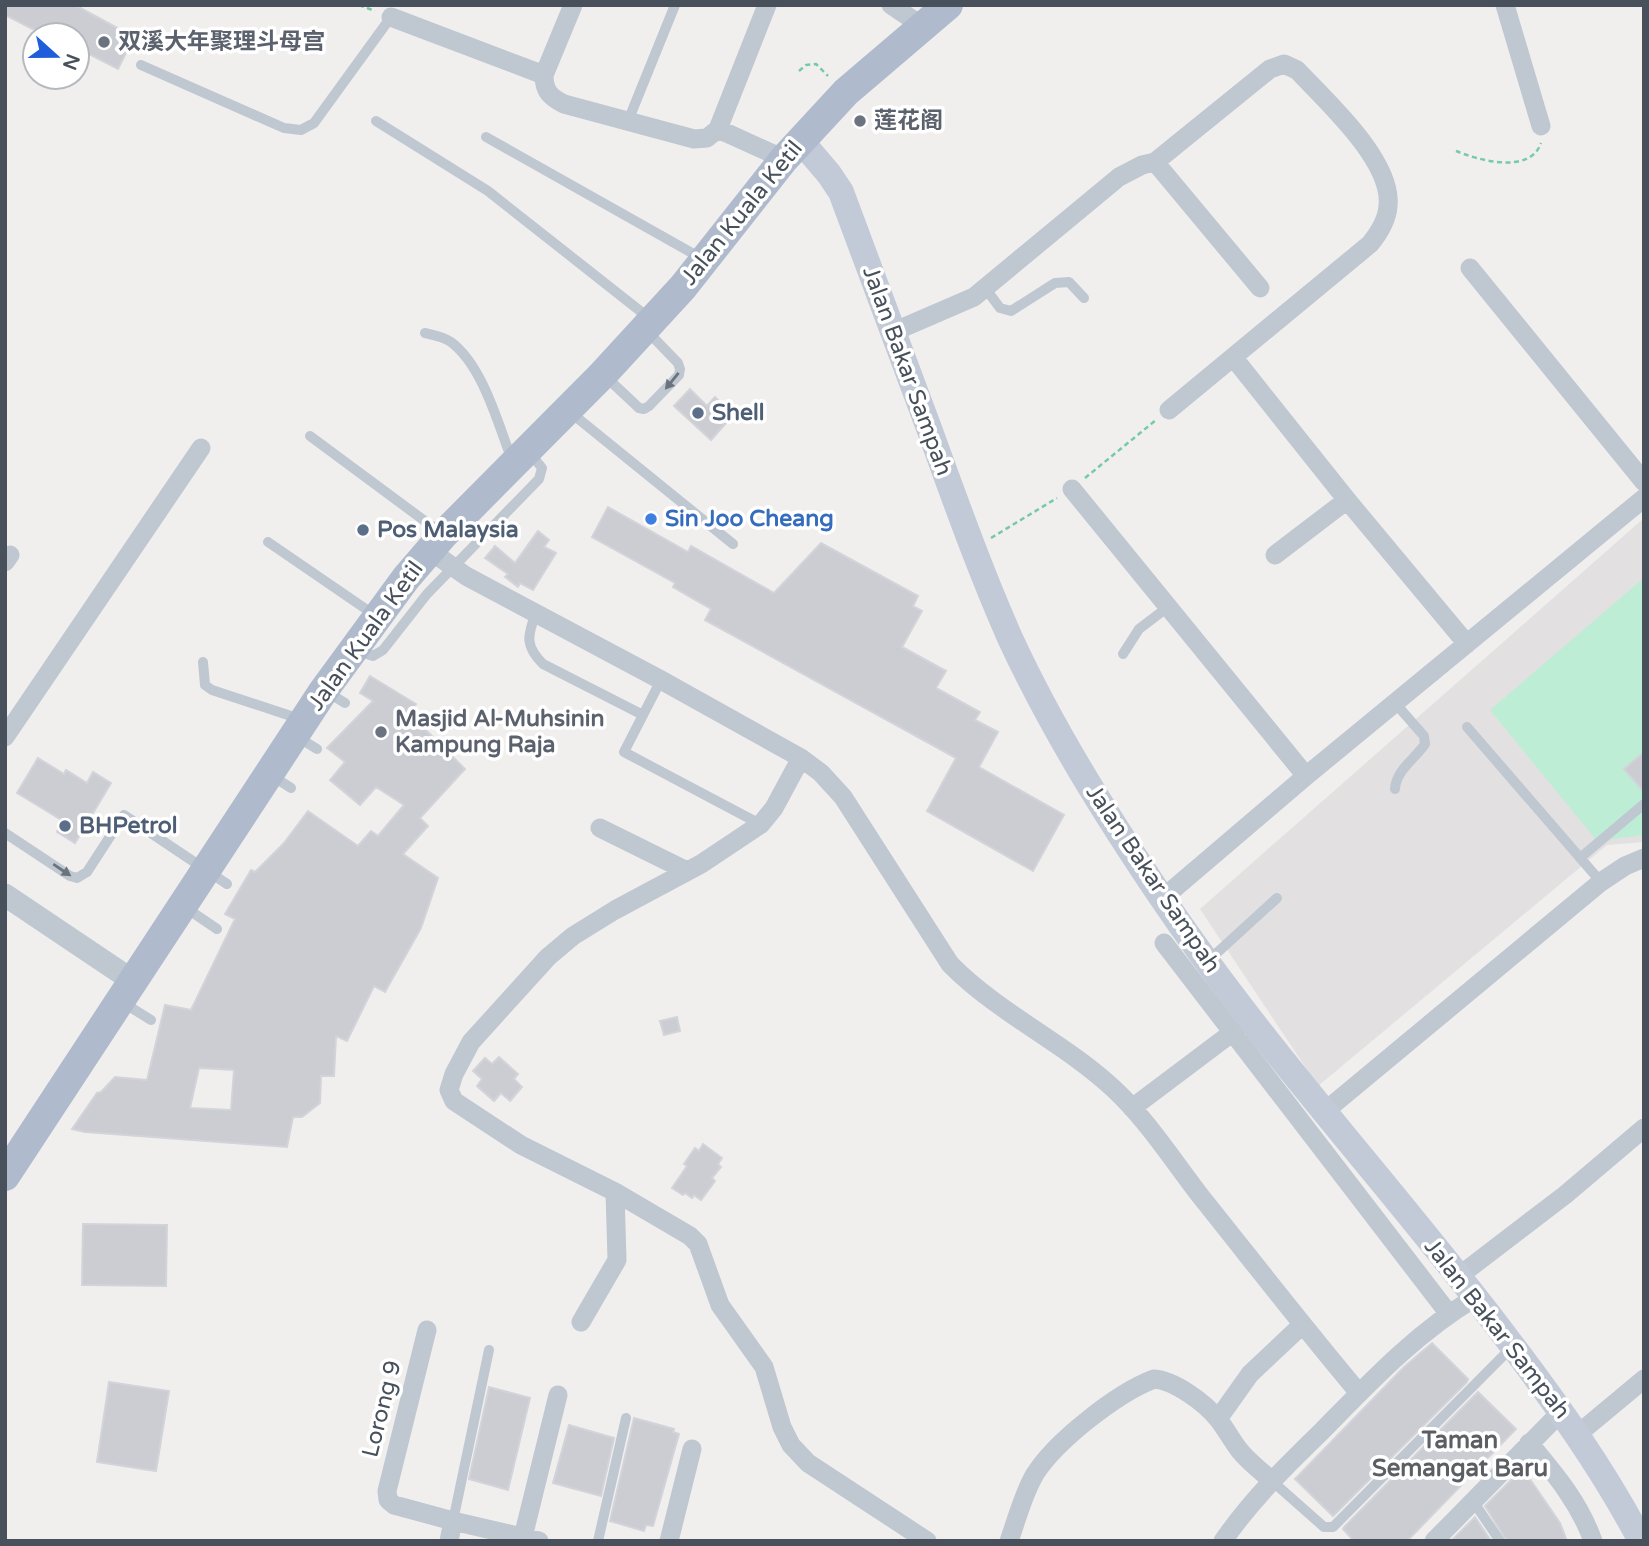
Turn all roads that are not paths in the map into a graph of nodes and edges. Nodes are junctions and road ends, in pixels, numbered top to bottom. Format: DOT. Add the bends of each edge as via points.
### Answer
graph roads {
  1 [pos="573,5"];
  2 [pos="675,5"];
  3 [pos="767,5"];
  4 [pos="891,5"];
  5 [pos="948,5"];
  6 [pos="1505,5"];
  7 [pos="391,17"];
  8 [pos="922,26"];
  9 [pos="141,65"];
  10 [pos="544,75"];
  11 [pos="376,121"];
  12 [pos="628,121"];
  13 [pos="1541,126"];
  14 [pos="718,129"];
  15 [pos="486,137"];
  16 [pos="792,149"];
  17 [pos="1156,162"];
  18 [pos="705,260"];
  19 [pos="1470,268"];
  20 [pos="1260,288"];
  21 [pos="986,289"];
  22 [pos="1084,298"];
  23 [pos="649,325"];
  24 [pos="893,332"];
  25 [pos="425,333"];
  26 [pos="1233,357"];
  27 [pos="603,374"];
  28 [pos="568,409"];
  29 [pos="1169,410"];
  30 [pos="310,436"];
  31 [pos="201,448"];
  32 [pos="521,457"];
  33 [pos="1644,482"];
  34 [pos="1072,489"];
  35 [pos="1644,498"];
  36 [pos="1347,500"];
  37 [pos="268,542"];
  38 [pos="733,544"];
  39 [pos="442,551"];
  40 [pos="1275,555"];
  41 [pos="416,586"];
  42 [pos="1168,607"];
  43 [pos="536,613"];
  44 [pos="377,616"];
  45 [pos="1467,644"];
  46 [pos="353,648"];
  47 [pos="1123,654"];
  48 [pos="203,662"];
  49 [pos="661,680"];
  50 [pos="1395,703"];
  51 [pos="643,715"];
  52 [pos="1467,727"];
  53 [pos="305,735"];
  54 [pos="5,737"];
  55 [pos="801,758"];
  56 [pos="1306,776"];
  57 [pos="1395,789"];
  58 [pos="1644,804"];
  59 [pos="761,824"];
  60 [pos="600,828"];
  61 [pos="5,833"];
  62 [pos="1580,858"];
  63 [pos="1644,858"];
  64 [pos="687,870"];
  65 [pos="216,877"];
  66 [pos="1601,882"];
  67 [pos="5,895"];
  68 [pos="1163,898"];
  69 [pos="1277,898"];
  70 [pos="182,906"];
  71 [pos="217,929"];
  72 [pos="1164,943"];
  73 [pos="1208,961"];
  74 [pos="127,991"];
  75 [pos="151,1020"];
  76 [pos="1241,1026"];
  77 [pos="1132,1108"];
  78 [pos="1324,1112"];
  79 [pos="1644,1128"];
  80 [pos="5,1176"];
  81 [pos="615,1192"];
  82 [pos="1459,1276"];
  83 [pos="1476,1297"];
  84 [pos="1449,1314"];
  85 [pos="581,1322"];
  86 [pos="1303,1325"];
  87 [pos="427,1330"];
  88 [pos="1513,1346"];
  89 [pos="489,1350"];
  90 [pos="1644,1379"];
  91 [pos="1359,1393"];
  92 [pos="558,1395"];
  93 [pos="1562,1411"];
  94 [pos="626,1418"];
  95 [pos="1217,1419"];
  96 [pos="1578,1434"];
  97 [pos="1529,1443"];
  98 [pos="692,1449"];
  99 [pos="1272,1481"];
  100 [pos="1472,1500"];
  101 [pos="451,1531"];
  102 [pos="531,1539"];
  103 [pos="598,1541"];
  104 [pos="669,1541"];
  105 [pos="926,1541"];
  106 [pos="1009,1541"];
  107 [pos="1223,1541"];
  108 [pos="1434,1541"];
  109 [pos="1500,1541"];
  110 [pos="1593,1541"];
  111 [pos="1641,1541"];
  1 -- 10 [label="street"];
  2 -- 12 [label="lane"];
  3 -- 14 [label="street"];
  4 -- 8 [label="street"];
  5 -- 8 [label="main road, Jalan Kuala Ketil"];
  6 -- 13 [label="street"];
  7 -- 9 [label="lane" via="314,123 300,130 284,128"];
  7 -- 10 [label="street"];
  8 -- 16 [label="main road, Jalan Kuala Ketil" via="846,92"];
  10 -- 12 [label="street" via="546,91 554,99"];
  11 -- 23 [label="lane" via="488,191"];
  12 -- 14 [label="street" via="694,139 707,138"];
  14 -- 16 [label="street"];
  15 -- 18 [label="lane"];
  16 -- 18 [label="main road, Jalan Kuala Ketil"];
  16 -- 24 [label="main road, Jalan Bakar Sampah" via="829,174 841,192"];
  17 -- 20 [label="street"];
  17 -- 21 [label="street" via="1119,177"];
  17 -- 26 [label="street" via="1270,69 1284,64 1297,70 1335,111 1382,174 1388,206 1379,233"];
  18 -- 23 [label="main road, Jalan Kuala Ketil"];
  19 -- 33 [label="street"];
  21 -- 22 [label="lane" via="1000,308 1011,312 1055,283 1069,282"];
  21 -- 24 [label="street"];
  23 -- 27 [label="main road, Jalan Kuala Ketil"];
  23 -- 27 [label="lane, one-way" via="680,369 664,391 644,409 639,408"];
  24 -- 68 [label="main road, Jalan Bakar Sampah" via="1012,640 1061,737"];
  25 -- 32 [label="lane" via="451,342 472,366"];
  26 -- 29 [label="street"];
  26 -- 36 [label="street"];
  27 -- 28 [label="main road, Jalan Kuala Ketil"];
  28 -- 32 [label="main road, Jalan Kuala Ketil"];
  28 -- 38 [label="lane"];
  30 -- 39 [label="lane"];
  31 -- 54 [label="street"];
  32 -- 39 [label="main road, Jalan Kuala Ketil"];
  34 -- 42 [label="street"];
  35 -- 45 [label="street"];
  36 -- 40 [label="street"];
  36 -- 45 [label="street"];
  37 -- 44 [label="lane"];
  39 -- 41 [label="main road, Jalan Kuala Ketil"];
  39 -- 43 [label="street"];
  41 -- 44 [label="main road, Jalan Kuala Ketil"];
  41 -- 46 [label="lane" via="383,650 373,656"];
  42 -- 47 [label="lane" via="1139,629"];
  42 -- 56 [label="street"];
  43 -- 49 [label="street"];
  43 -- 51 [label="lane" via="528,642 543,664"];
  44 -- 46 [label="main road, Jalan Kuala Ketil"];
  45 -- 50 [label="street"];
  46 -- 53 [label="main road, Jalan Kuala Ketil" via="334,697"];
  48 -- 53 [label="lane" via="205,685"];
  49 -- 51 [label="lane"];
  49 -- 55 [label="street"];
  50 -- 56 [label="street"];
  50 -- 57 [label="lane" via="1424,736 1425,744 1400,772"];
  51 -- 59 [label="lane" via="624,752"];
  52 -- 62 [label="lane"];
  53 -- 65 [label="main road, Jalan Kuala Ketil"];
  55 -- 59 [label="street" via="775,808"];
  55 -- 77 [label="street" via="843,797 950,964 972,987 1092,1070"];
  56 -- 68 [label="street"];
  58 -- 62 [label="lane"];
  59 -- 64 [label="street"];
  60 -- 64 [label="street"];
  61 -- 65 [label="lane, one-way" via="77,878 87,872 124,815"];
  62 -- 66 [label="lane"];
  63 -- 66 [label="street"];
  64 -- 81 [label="street" via="573,936 548,957 471,1042 449,1090 454,1101 521,1144"];
  65 -- 70 [label="main road, Jalan Kuala Ketil"];
  66 -- 78 [label="street"];
  67 -- 74 [label="street"];
  68 -- 73 [label="main road, Jalan Bakar Sampah"];
  69 -- 73 [label="lane"];
  70 -- 71 [label="lane"];
  70 -- 74 [label="main road, Jalan Kuala Ketil"];
  72 -- 76 [label="street"];
  73 -- 76 [label="main road, Jalan Bakar Sampah"];
  74 -- 75 [label="lane"];
  74 -- 80 [label="main road, Jalan Kuala Ketil"];
  76 -- 77 [label="street"];
  76 -- 78 [label="main road, Jalan Bakar Sampah"];
  76 -- 84 [label="street"];
  77 -- 86 [label="street"];
  78 -- 82 [label="main road, Jalan Bakar Sampah"];
  79 -- 82 [label="street"];
  81 -- 85 [label="street" via="617,1260"];
  81 -- 105 [label="street" via="698,1244 720,1305 764,1367 791,1445 808,1462"];
  82 -- 83 [label="main road, Jalan Bakar Sampah"];
  83 -- 84 [label="street"];
  83 -- 88 [label="main road, Jalan Bakar Sampah"];
  84 -- 91 [label="street"];
  86 -- 91 [label="street"];
  86 -- 95 [label="street" via="1250,1374"];
  87 -- 101 [label="street, Lorong 9" via="388,1500"];
  88 -- 93 [label="main road, Jalan Bakar Sampah"];
  88 -- 99 [label="lane" via="1333,1527 1324,1527"];
  89 -- 101 [label="lane"];
  90 -- 96 [label="street"];
  91 -- 99 [label="street"];
  92 -- 102 [label="street"];
  93 -- 96 [label="main road, Jalan Bakar Sampah"];
  93 -- 97 [label="street"];
  94 -- 103 [label="lane"];
  95 -- 99 [label="street" via="1240,1451"];
  95 -- 106 [label="street" via="1178,1387 1163,1380 1145,1383 1100,1411 1044,1462"];
  96 -- 111 [label="main road, Jalan Bakar Sampah"];
  97 -- 100 [label="street"];
  97 -- 110 [label="street" via="1576,1501"];
  98 -- 104 [label="street"];
  99 -- 107 [label="street"];
  100 -- 108 [label="street"];
  100 -- 109 [label="lane"];
  101 -- 102 [label="street"];
}
